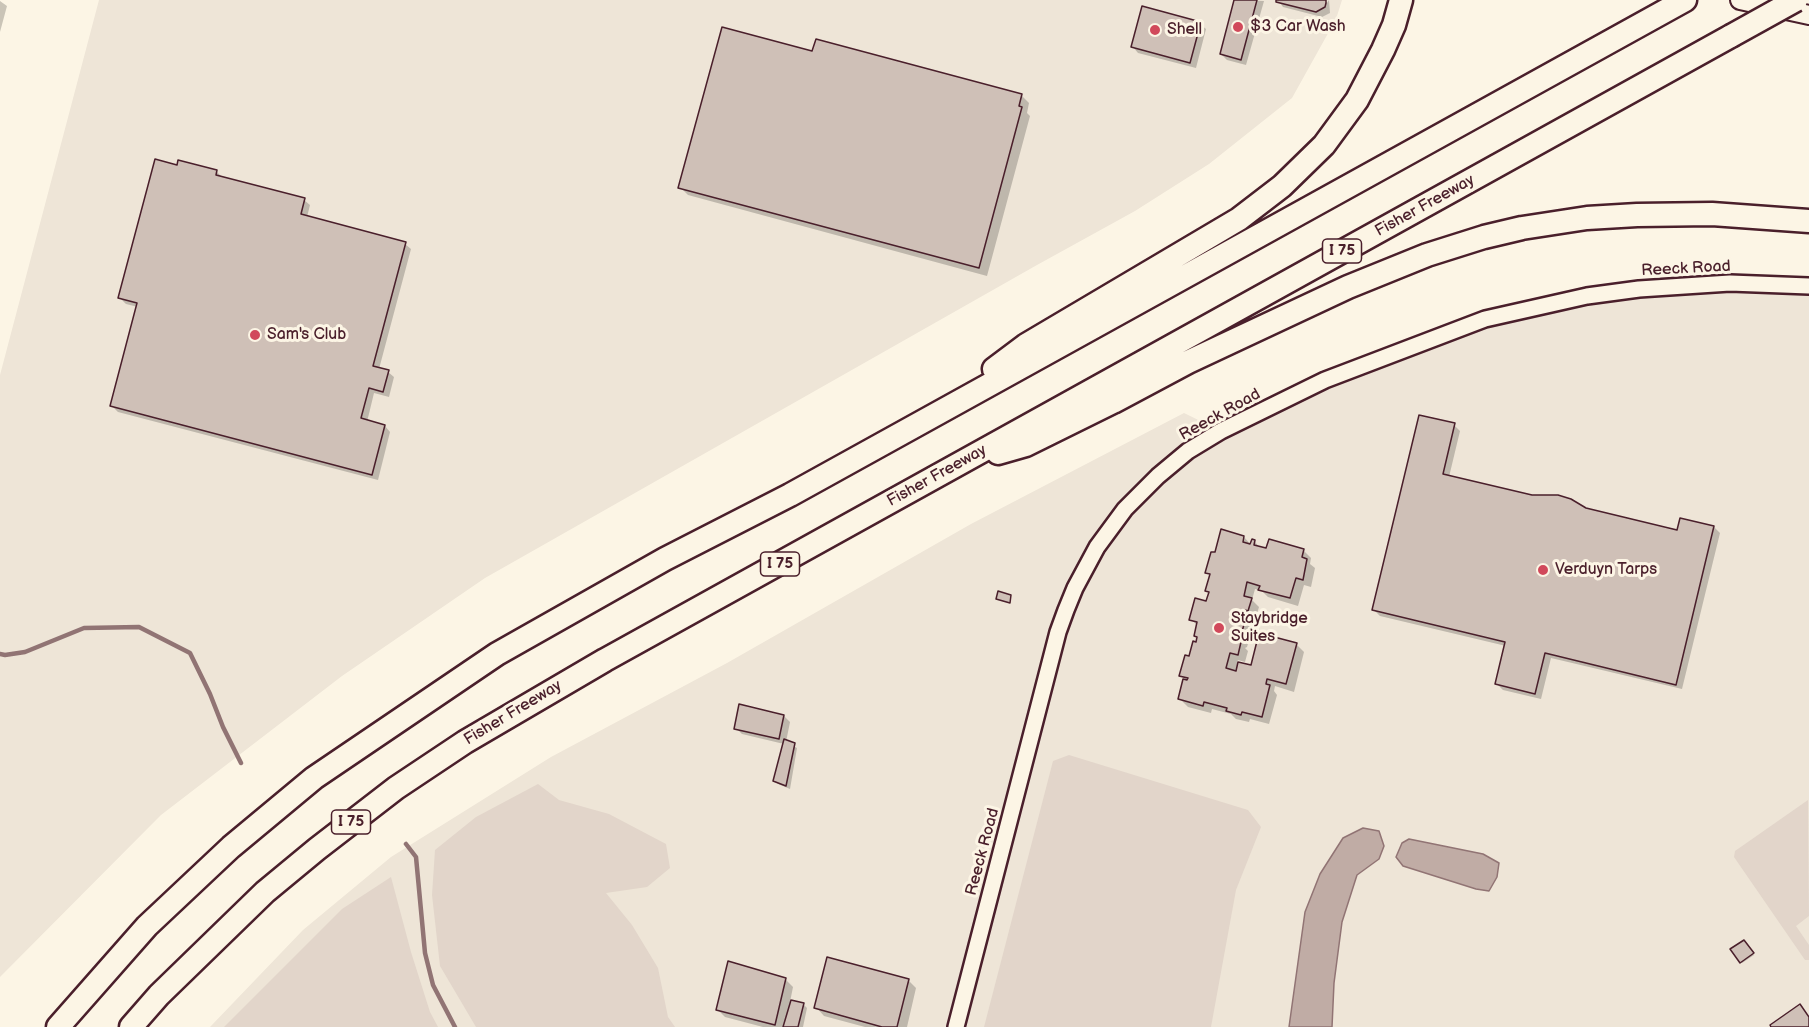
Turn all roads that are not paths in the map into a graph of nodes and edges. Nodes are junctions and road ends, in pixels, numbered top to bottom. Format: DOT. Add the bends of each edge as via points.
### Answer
graph roads {
  1 [pos="1401,0"];
  2 [pos="1685,0"];
  3 [pos="1740,0"];
  4 [pos="1796,0"];
  5 [pos="1809,15"];
  6 [pos="1809,221"];
  7 [pos="1809,286"];
  8 [pos="932,416"];
  9 [pos="954,467"];
  10 [pos="58,1027"];
  11 [pos="132,1027"];
  12 [pos="956,1027"];
  1 -- 8 [label="highway" via="1394,25 1357,100 1324,145 1282,186 1215,234 1026,345"];
  2 -- 8 [label="highway"];
  3 -- 5 [label="main road"];
  4 -- 9 [label="highway, Fisher Freeway / I 75, bridge"];
  6 -- 9 [label="highway" via="1712,214 1637,214 1484,237 1348,287 1188,362 1026,445"];
  7 -- 12 [label="street, Reeck Road" via="1730,283 1639,289 1566,300 1485,319 1325,380 1221,431 1158,476 1125,509 1097,547 1066,610"];
  8 -- 10 [label="highway" via="497,654 324,771 194,880 114,962"];
  9 -- 11 [label="highway, Fisher Freeway / I 75" via="566,682 396,788 265,892 159,995"];
}
